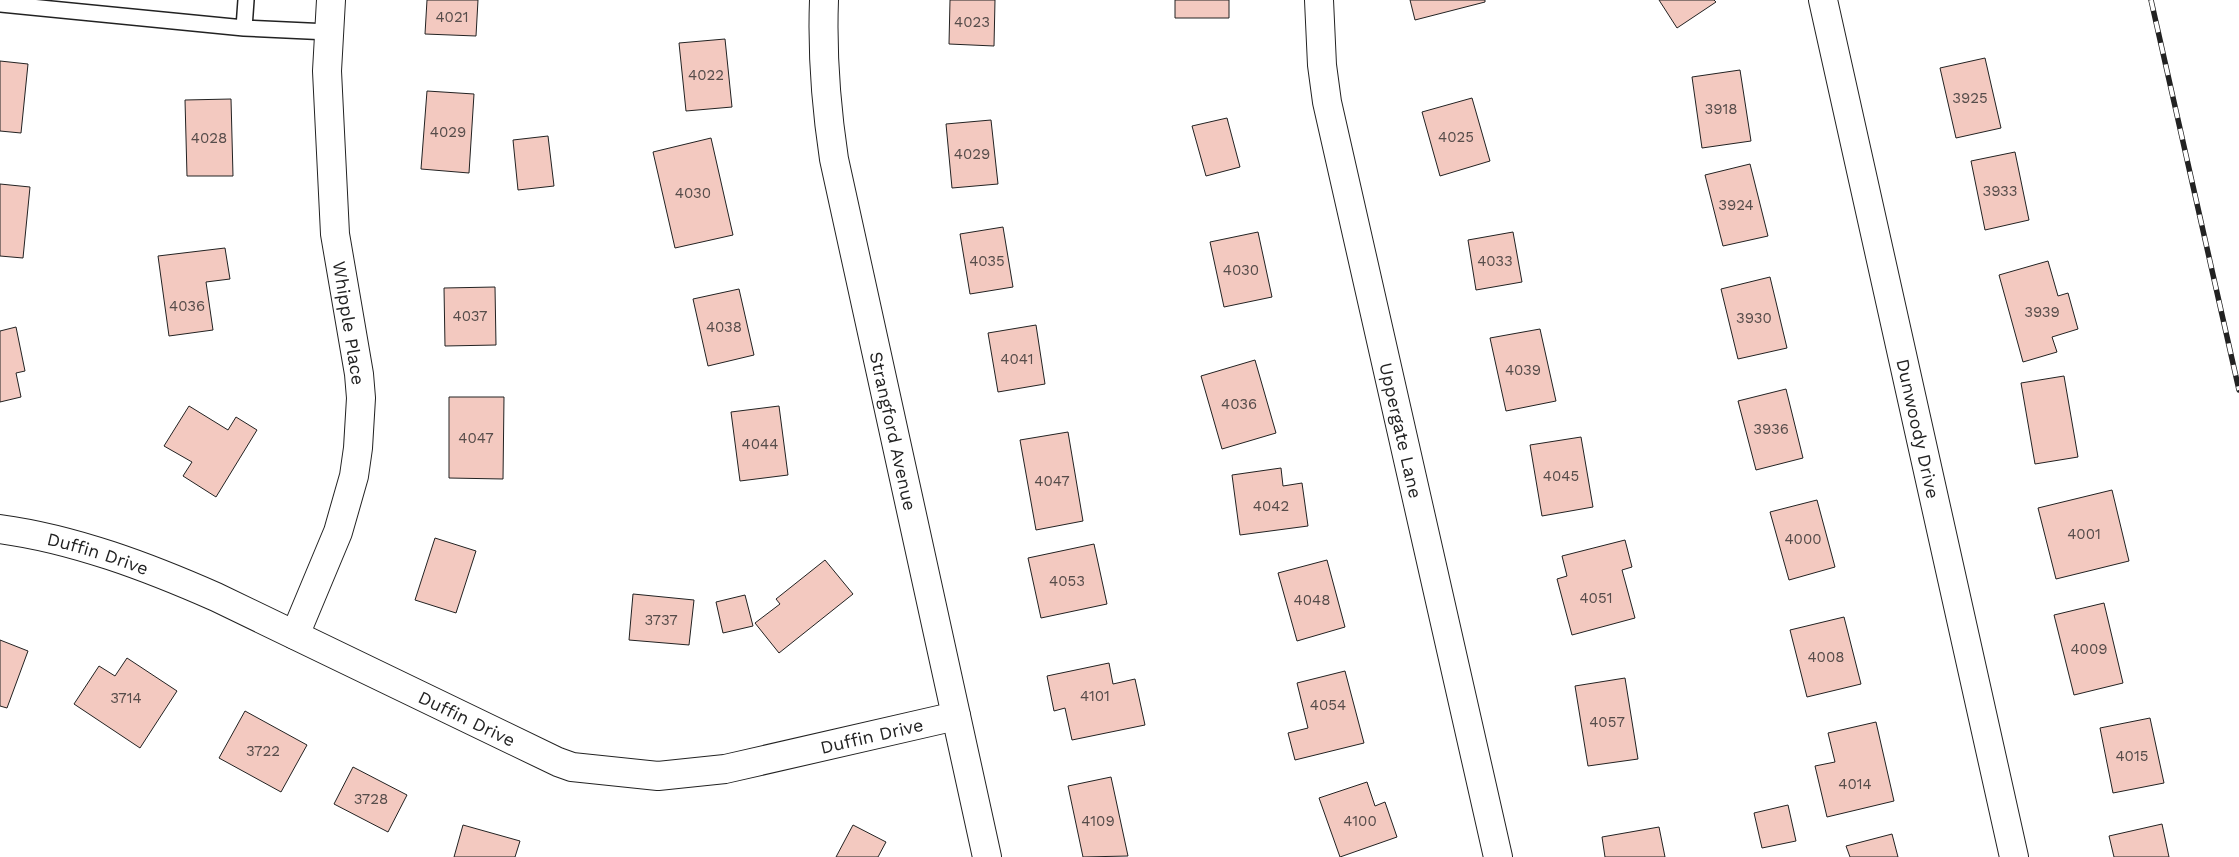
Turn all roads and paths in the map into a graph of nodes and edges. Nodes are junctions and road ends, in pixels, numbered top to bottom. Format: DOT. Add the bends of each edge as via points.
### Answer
graph roads {
  1 [pos="246,0"];
  2 [pos="331,0"];
  3 [pos="824,0"];
  4 [pos="1319,0"];
  5 [pos="1823,0"];
  6 [pos="0,4"];
  7 [pos="244,28"];
  8 [pos="329,32"];
  9 [pos="0,529"];
  10 [pos="294,636"];
  11 [pos="956,716"];
  12 [pos="987,857"];
  13 [pos="1498,857"];
  14 [pos="2014,857"];
  1 -- 7 [label="lane"];
  2 -- 8 [label="street, Whipple Place"];
  3 -- 11 [label="street, Strangford Avenue" via="823,48 834,159"];
  4 -- 13 [label="street, Uppergate Lane" via="1327,102"];
  5 -- 14 [label="street, Dunwoody Drive"];
  6 -- 7 [label="lane"];
  7 -- 8 [label="lane"];
  8 -- 10 [label="street, Whipple Place" via="327,71 335,234 359,374 360,418 354,476 338,532"];
  9 -- 10 [label="street, Duffin Drive" via="88,549 174,578"];
  10 -- 11 [label="street, Duffin Drive" via="572,767 658,776 725,769"];
  11 -- 12 [label="street, Strangford Avenue"];
}
